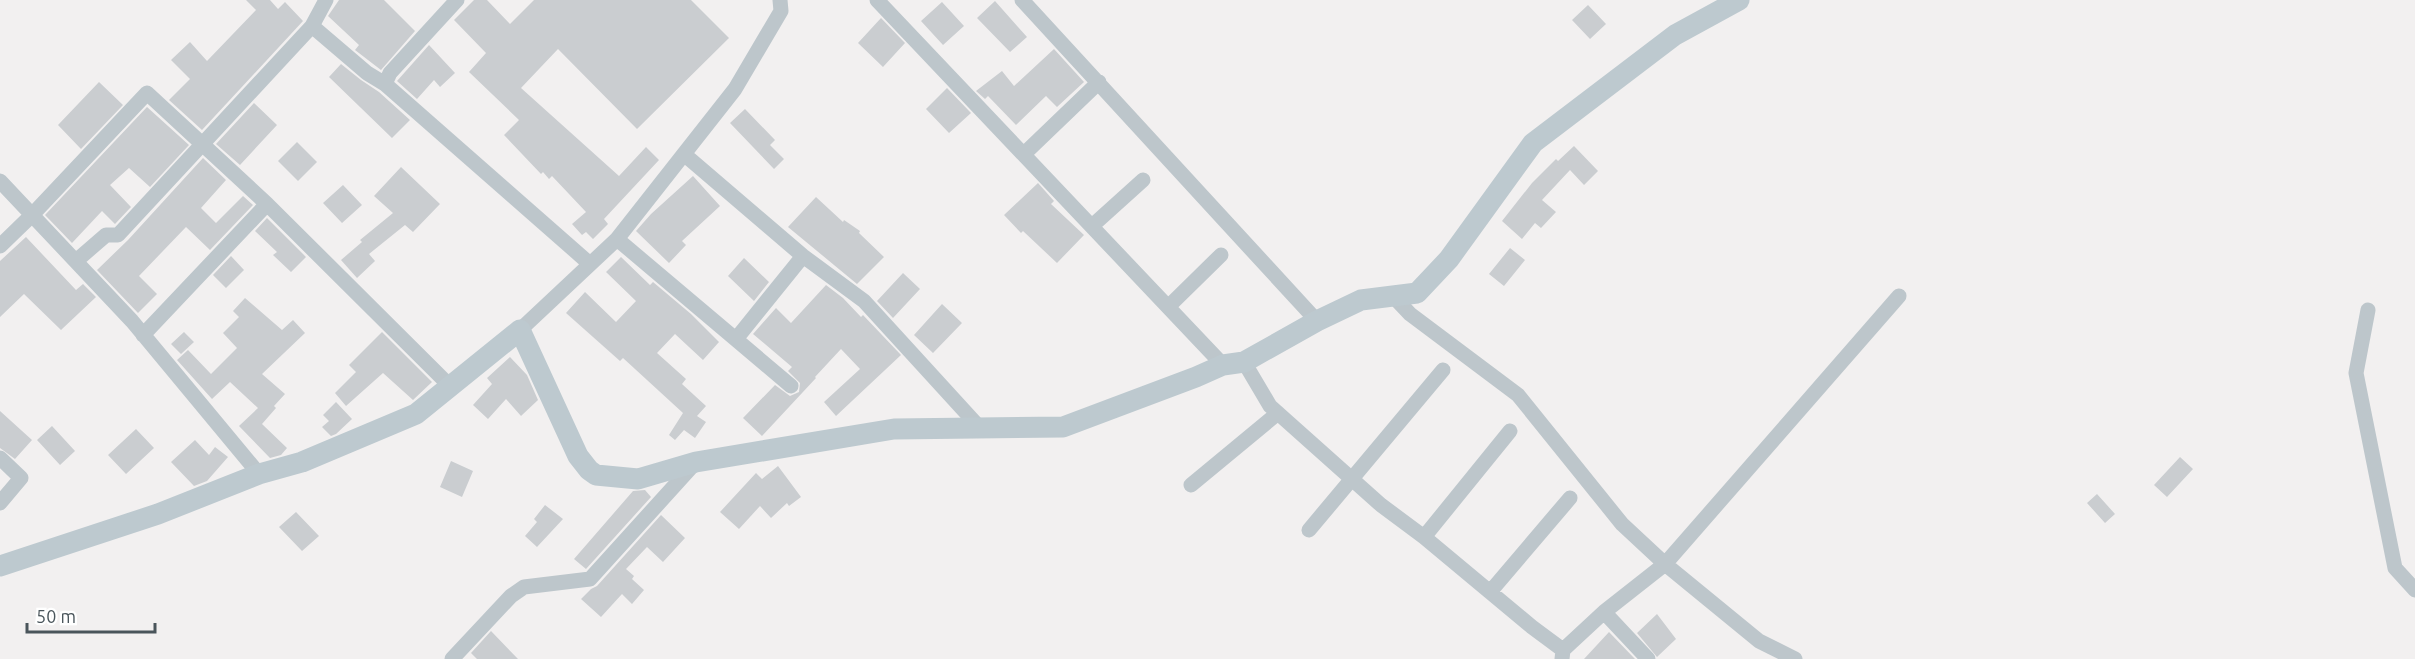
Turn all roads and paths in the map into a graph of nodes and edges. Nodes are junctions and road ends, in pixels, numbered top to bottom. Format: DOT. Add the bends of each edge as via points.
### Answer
graph roads {
  1 [pos="326,0"];
  2 [pos="457,0"];
  3 [pos="780,0"];
  4 [pos="878,0"];
  5 [pos="1022,0"];
  6 [pos="1739,0"];
  7 [pos="312,26"];
  8 [pos="1099,82"];
  9 [pos="384,84"];
  10 [pos="202,145"];
  11 [pos="1024,154"];
  12 [pos="685,155"];
  13 [pos="1143,180"];
  14 [pos="0,181"];
  15 [pos="267,204"];
  16 [pos="32,215"];
  17 [pos="1092,226"];
  18 [pos="617,239"];
  19 [pos="0,246"];
  20 [pos="1221,255"];
  21 [pos="803,256"];
  22 [pos="76,261"];
  23 [pos="590,264"];
  24 [pos="1393,296"];
  25 [pos="1899,296"];
  26 [pos="1168,307"];
  27 [pos="2368,309"];
  28 [pos="1317,321"];
  29 [pos="520,330"];
  30 [pos="143,335"];
  31 [pos="736,339"];
  32 [pos="1244,362"];
  33 [pos="1223,365"];
  34 [pos="1443,370"];
  35 [pos="450,386"];
  36 [pos="791,386"];
  37 [pos="1278,412"];
  38 [pos="980,428"];
  39 [pos="1510,431"];
  40 [pos="0,458"];
  41 [pos="696,462"];
  42 [pos="259,474"];
  43 [pos="1352,479"];
  44 [pos="1191,485"];
  45 [pos="1570,498"];
  46 [pos="0,503"];
  47 [pos="1309,530"];
  48 [pos="1424,537"];
  49 [pos="1665,564"];
  50 [pos="0,566"];
  51 [pos="2415,590"];
  52 [pos="1490,592"];
  53 [pos="1604,612"];
  54 [pos="1562,655"];
  55 [pos="452,659"];
  56 [pos="1648,659"];
  57 [pos="1795,659"];
  1 -- 7 [label="street"];
  2 -- 9 [label="street"];
  3 -- 12 [label="street" via="781,11 735,89"];
  4 -- 11 [label="street"];
  5 -- 8 [label="street"];
  6 -- 24 [label="street" via="1675,35 1533,143 1449,259 1417,293"];
  7 -- 9 [label="street"];
  7 -- 10 [label="street"];
  8 -- 11 [label="street"];
  8 -- 28 [label="street"];
  9 -- 23 [label="street"];
  10 -- 15 [label="street"];
  10 -- 16 [label="street" via="147,93"];
  10 -- 22 [label="street" via="118,236 106,235"];
  11 -- 17 [label="street"];
  12 -- 18 [label="street"];
  12 -- 21 [label="street"];
  13 -- 17 [label="street"];
  14 -- 16 [label="street"];
  15 -- 30 [label="street"];
  15 -- 35 [label="street"];
  16 -- 19 [label="street"];
  16 -- 22 [label="street"];
  17 -- 26 [label="street"];
  18 -- 23 [label="street"];
  18 -- 31 [label="street"];
  20 -- 26 [label="street"];
  21 -- 31 [label="street"];
  21 -- 38 [label="street" via="864,301"];
  22 -- 30 [label="street"];
  23 -- 29 [label="street"];
  24 -- 28 [label="street" via="1361,300"];
  24 -- 49 [label="street" via="1410,314 1518,395 1622,524"];
  25 -- 49 [label="street"];
  26 -- 33 [label="street"];
  27 -- 51 [label="street" via="2356,373 2394,568"];
  28 -- 32 [label="street"];
  29 -- 35 [label="street"];
  29 -- 41 [label="street" via="578,456 589,470 596,475 638,479"];
  30 -- 42 [label="street"];
  31 -- 36 [label="street"];
  32 -- 33 [label="street"];
  32 -- 37 [label="street" via="1270,406"];
  33 -- 38 [label="street" via="1064,427"];
  34 -- 43 [label="street"];
  35 -- 42 [label="street" via="416,414 302,462"];
  37 -- 43 [label="street"];
  37 -- 44 [label="street"];
  38 -- 41 [label="street" via="894,429"];
  39 -- 48 [label="street"];
  40 -- 46 [label="street" via="21,478"];
  41 -- 55 [label="street" via="590,579 524,587"];
  42 -- 50 [label="street" via="158,514"];
  43 -- 47 [label="street"];
  43 -- 48 [label="street"];
  45 -- 52 [label="street"];
  48 -- 52 [label="street"];
  49 -- 53 [label="street"];
  49 -- 57 [label="street" via="1759,642"];
  52 -- 54 [label="street"];
  53 -- 54 [label="street"];
  53 -- 56 [label="street"];
}
